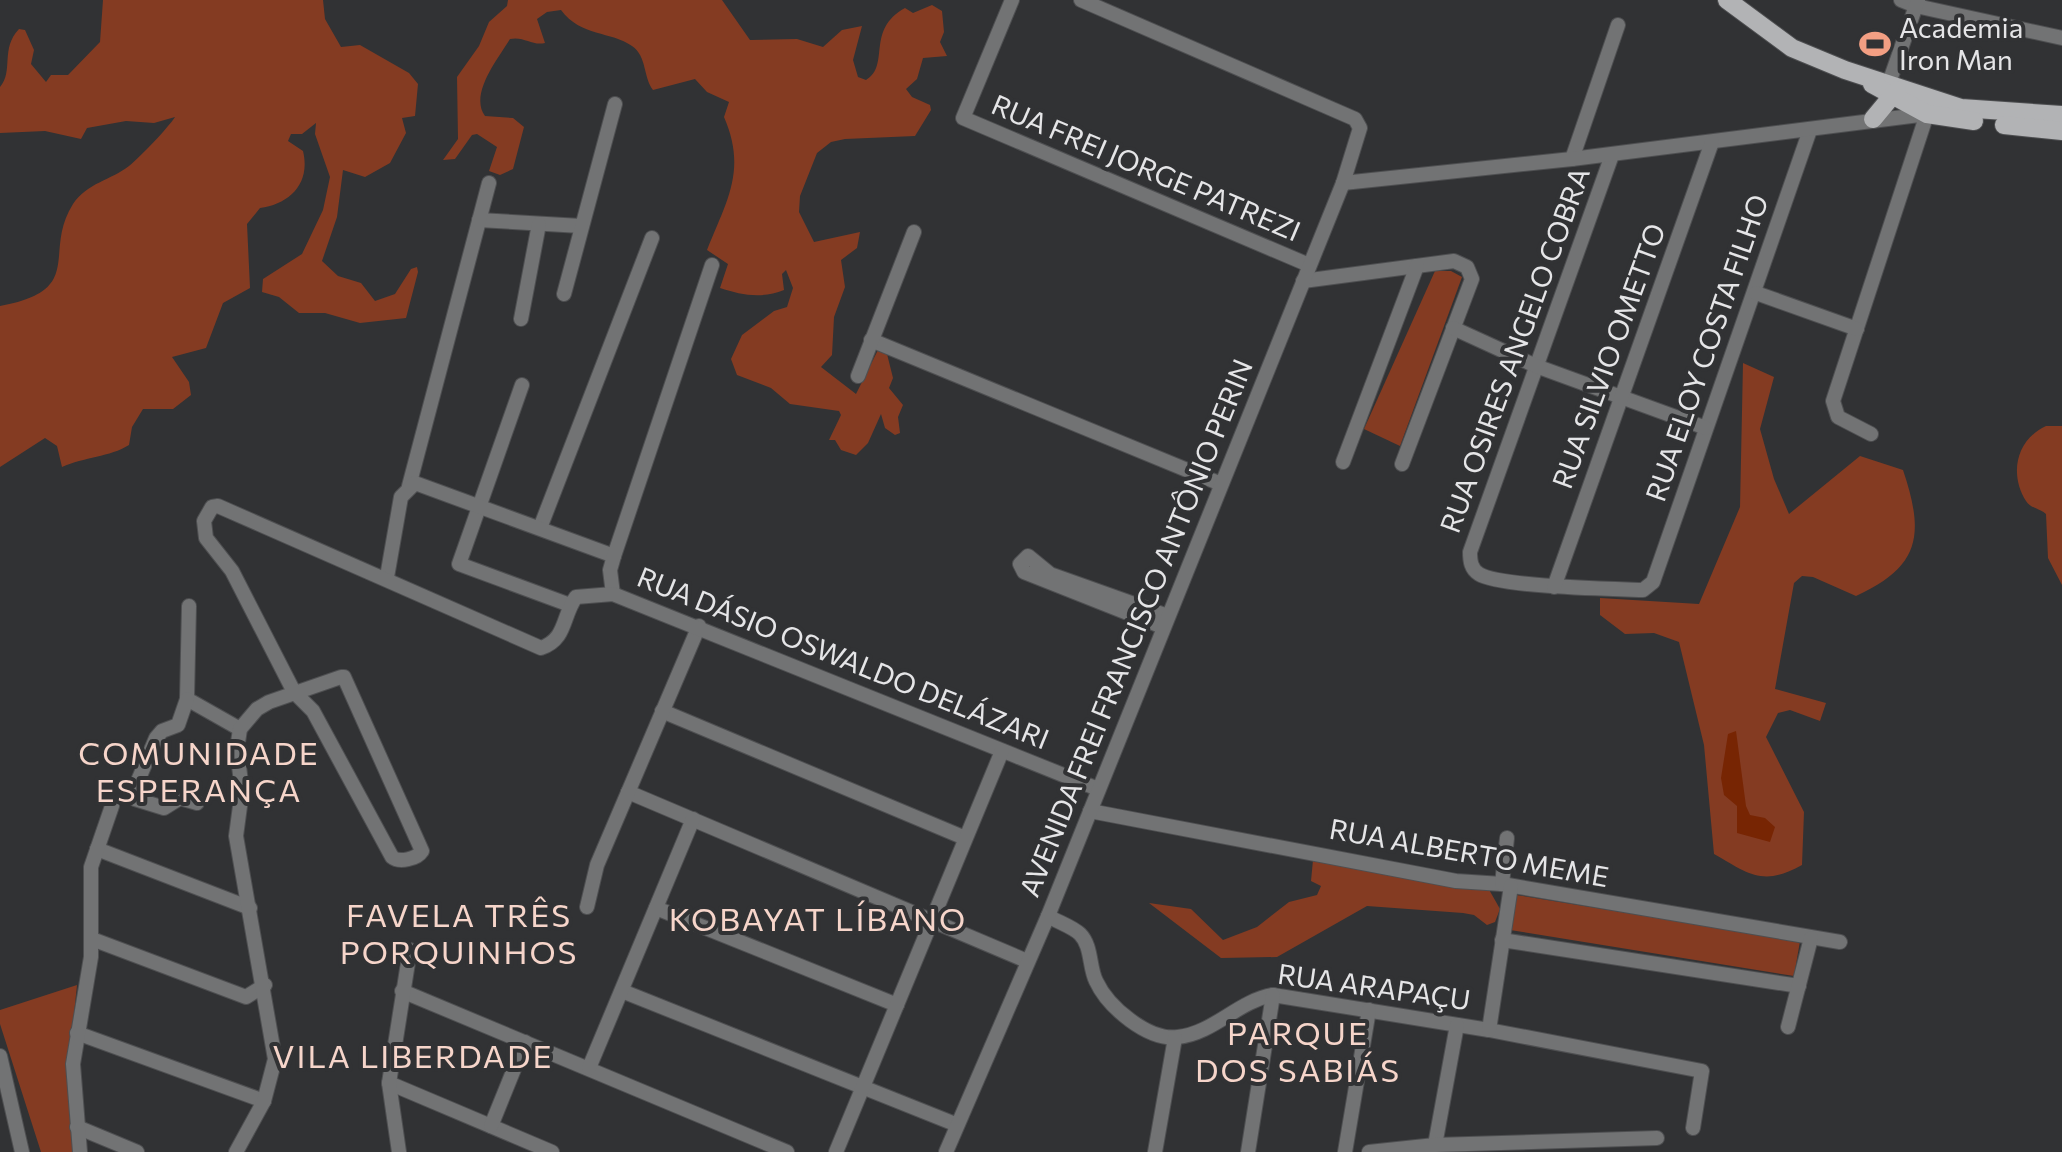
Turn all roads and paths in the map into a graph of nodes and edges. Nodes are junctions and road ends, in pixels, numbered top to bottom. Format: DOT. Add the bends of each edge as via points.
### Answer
graph roads {
  1 [pos="1012,0"];
  2 [pos="1081,0"];
  3 [pos="1727,0"];
  4 [pos="1901,0"];
  5 [pos="1917,3"];
  6 [pos="1618,25"];
  7 [pos="2062,38"];
  8 [pos="1894,89"];
  9 [pos="615,104"];
  10 [pos="1929,105"];
  11 [pos="2062,115"];
  12 [pos="1873,119"];
  13 [pos="1810,130"];
  14 [pos="2062,131"];
  15 [pos="1712,142"];
  16 [pos="1612,155"];
  17 [pos="1572,159"];
  18 [pos="489,183"];
  19 [pos="1343,183"];
  20 [pos="479,220"];
  21 [pos="539,224"];
  22 [pos="581,226"];
  23 [pos="914,232"];
  24 [pos="652,238"];
  25 [pos="712,265"];
  26 [pos="1309,265"];
  27 [pos="1417,266"];
  28 [pos="1303,281"];
  29 [pos="1756,293"];
  30 [pos="564,294"];
  31 [pos="521,319"];
  32 [pos="1453,328"];
  33 [pos="1857,329"];
  34 [pos="871,340"];
  35 [pos="1536,366"];
  36 [pos="858,376"];
  37 [pos="522,385"];
  38 [pos="1622,397"];
  39 [pos="1706,428"];
  40 [pos="1871,434"];
  41 [pos="1343,462"];
  42 [pos="1402,464"];
  43 [pos="1221,484"];
  44 [pos="409,486"];
  45 [pos="480,505"];
  46 [pos="540,528"];
  47 [pos="614,556"];
  48 [pos="387,577"];
  49 [pos="1653,582"];
  50 [pos="1554,587"];
  51 [pos="613,594"];
  52 [pos="570,605"];
  53 [pos="189,606"];
  54 [pos="1166,621"];
  55 [pos="699,626"];
  56 [pos="294,692"];
  57 [pos="187,699"];
  58 [pos="662,711"];
  59 [pos="240,729"];
  60 [pos="1002,751"];
  61 [pos="1098,789"];
  62 [pos="628,792"];
  63 [pos="197,803"];
  64 [pos="112,806"];
  65 [pos="1090,811"];
  66 [pos="693,819"];
  67 [pos="965,838"];
  68 [pos="1507,838"];
  69 [pos="97,849"];
  70 [pos="1506,885"];
  71 [pos="587,907"];
  72 [pos="250,908"];
  73 [pos="656,908"];
  74 [pos="1048,916"];
  75 [pos="931,921"];
  76 [pos="1811,938"];
  77 [pos="92,939"];
  78 [pos="1502,940"];
  79 [pos="1840,942"];
  80 [pos="410,950"];
  81 [pos="1027,961"];
  82 [pos="265,985"];
  83 [pos="1799,986"];
  84 [pos="402,991"];
  85 [pos="622,991"];
  86 [pos="1273,995"];
  87 [pos="897,1005"];
  88 [pos="1369,1010"];
  89 [pos="1457,1025"];
  90 [pos="1788,1027"];
  91 [pos="1489,1030"];
  92 [pos="77,1033"];
  93 [pos="1175,1038"];
  94 [pos="525,1042"];
  95 [pos="0,1056"];
  96 [pos="589,1068"];
  97 [pos="389,1083"];
  98 [pos="862,1089"];
  99 [pos="264,1101"];
  100 [pos="955,1124"];
  101 [pos="491,1126"];
  102 [pos="77,1127"];
  103 [pos="1693,1128"];
  104 [pos="1657,1138"];
  105 [pos="1435,1145"];
  106 [pos="1620,1145"];
  107 [pos="1547,1146"];
  108 [pos="22,1152"];
  109 [pos="80,1152"];
  110 [pos="137,1152"];
  111 [pos="236,1152"];
  112 [pos="399,1152"];
  113 [pos="552,1152"];
  114 [pos="787,1152"];
  115 [pos="836,1152"];
  116 [pos="946,1152"];
  117 [pos="1155,1152"];
  118 [pos="1248,1152"];
  119 [pos="1345,1152"];
  120 [pos="1369,1152"];
  1 -- 26 [label="street, RUA FREI JORGE PATREZI" via="963,118"];
  2 -- 19 [label="street, AVENIDA FREI FRANCISCO ANTÔNIO PERIN" via="1355,119 1360,128"];
  3 -- 8 [label="main road" via="1792,48"];
  4 -- 5 [label="street"];
  5 -- 7 [label="street"];
  5 -- 8 [label="street"];
  6 -- 17 [label="street"];
  8 -- 10 [label="main road"];
  8 -- 12 [label="main road"];
  9 -- 22 [label="street"];
  10 -- 11 [label="main road"];
  10 -- 12 [label="street"];
  10 -- 14 [label="main road"];
  10 -- 33 [label="street"];
  12 -- 13 [label="street"];
  13 -- 15 [label="street"];
  13 -- 29 [label="street, RUA ELOY COSTA FILHO"];
  15 -- 16 [label="street"];
  15 -- 38 [label="street, RUA SILVIO OMETTO"];
  16 -- 17 [label="street"];
  16 -- 35 [label="street, RUA OSIRES ANGELO COBRA"];
  17 -- 19 [label="street"];
  18 -- 20 [label="street"];
  19 -- 26 [label="street, AVENIDA FREI FRANCISCO ANTÔNIO PERIN"];
  20 -- 21 [label="street"];
  20 -- 44 [label="street"];
  21 -- 22 [label="street"];
  21 -- 31 [label="street"];
  22 -- 30 [label="street"];
  23 -- 34 [label="street"];
  24 -- 46 [label="street"];
  25 -- 47 [label="street"];
  26 -- 28 [label="street, AVENIDA FREI FRANCISCO ANTÔNIO PERIN"];
  27 -- 28 [label="street"];
  27 -- 32 [label="street" via="1454,261 1467,267 1472,279"];
  27 -- 41 [label="street"];
  28 -- 43 [label="street, AVENIDA FREI FRANCISCO ANTÔNIO PERIN"];
  29 -- 33 [label="street"];
  29 -- 39 [label="street, RUA ELOY COSTA FILHO"];
  32 -- 35 [label="street"];
  32 -- 42 [label="street"];
  33 -- 40 [label="street" via="1833,401 1838,417"];
  34 -- 36 [label="street"];
  34 -- 43 [label="street"];
  35 -- 38 [label="street"];
  35 -- 50 [label="street, RUA OSIRES ANGELO COBRA" via="1470,552 1480,575"];
  37 -- 45 [label="street"];
  38 -- 39 [label="street"];
  38 -- 50 [label="street, RUA SILVIO OMETTO"];
  39 -- 49 [label="street, RUA ELOY COSTA FILHO"];
  43 -- 54 [label="street, AVENIDA FREI FRANCISCO ANTÔNIO PERIN"];
  44 -- 45 [label="street" via="424,484"];
  44 -- 48 [label="street" via="401,497"];
  45 -- 46 [label="street"];
  45 -- 52 [label="street" via="459,564"];
  46 -- 47 [label="street"];
  47 -- 51 [label="street"];
  48 -- 52 [label="street" via="541,648 553,644 565,628"];
  48 -- 56 [label="street" via="218,506 208,511 206,538 232,571"];
  49 -- 50 [label="street, RUA OSIRES ANGELO COBRA" via="1643,590"];
  51 -- 52 [label="street" via="576,597"];
  51 -- 55 [label="street, RUA DÁSIO OSWALDO DELÁZARI"];
  53 -- 57 [label="street"];
  54 -- 54 [label="street" via="1050,574 1033,557 1020,564 1024,572 1069,592"];
  54 -- 61 [label="street, AVENIDA FREI FRANCISCO ANTÔNIO PERIN"];
  55 -- 58 [label="street"];
  55 -- 60 [label="street, RUA DÁSIO OSWALDO DELÁZARI"];
  56 -- 56 [label="street" via="341,677 347,680 421,854 392,857 313,711"];
  56 -- 59 [label="street" via="257,709"];
  57 -- 59 [label="street"];
  57 -- 63 [label="street" via="178,725 156,738 132,795 164,808 180,798"];
  58 -- 62 [label="street"];
  58 -- 67 [label="street"];
  59 -- 72 [label="street" via="242,791 236,836"];
  60 -- 61 [label="street, RUA DÁSIO OSWALDO DELÁZARI"];
  60 -- 67 [label="street"];
  61 -- 65 [label="street, AVENIDA FREI FRANCISCO ANTÔNIO PERIN"];
  62 -- 66 [label="street"];
  62 -- 71 [label="street" via="597,865"];
  64 -- 69 [label="street"];
  65 -- 70 [label="street, RUA ALBERTO MEME" via="1456,881"];
  65 -- 74 [label="street, AVENIDA FREI FRANCISCO ANTÔNIO PERIN"];
  66 -- 73 [label="street"];
  66 -- 75 [label="street"];
  67 -- 75 [label="street"];
  68 -- 70 [label="street"];
  69 -- 72 [label="street"];
  69 -- 77 [label="street" via="91,867"];
  70 -- 76 [label="street, RUA ALBERTO MEME"];
  70 -- 78 [label="street"];
  72 -- 82 [label="street"];
  73 -- 85 [label="street"];
  73 -- 87 [label="street"];
  74 -- 81 [label="street, AVENIDA FREI FRANCISCO ANTÔNIO PERIN"];
  74 -- 93 [label="street" via="1079,933 1101,990 1130,1020"];
  75 -- 81 [label="street"];
  75 -- 87 [label="street"];
  76 -- 79 [label="street, RUA ALBERTO MEME"];
  76 -- 83 [label="street"];
  77 -- 82 [label="street" via="246,997"];
  77 -- 92 [label="street"];
  78 -- 83 [label="street"];
  78 -- 91 [label="street"];
  80 -- 84 [label="street"];
  81 -- 100 [label="street, AVENIDA FREI FRANCISCO ANTÔNIO PERIN"];
  82 -- 99 [label="street" via="275,1059"];
  83 -- 90 [label="street"];
  84 -- 94 [label="street"];
  84 -- 97 [label="street"];
  85 -- 96 [label="street"];
  85 -- 98 [label="street"];
  86 -- 88 [label="street, RUA ARAPAÇU"];
  86 -- 93 [label="street, RUA ARAPAÇU" via="1247,1002 1212,1025"];
  86 -- 118 [label="street"];
  87 -- 98 [label="street"];
  88 -- 89 [label="street, RUA ARAPAÇU"];
  88 -- 119 [label="street"];
  89 -- 91 [label="street, RUA ARAPAÇU"];
  89 -- 105 [label="street"];
  91 -- 103 [label="street, RUA ARAPAÇU" via="1702,1071"];
  92 -- 99 [label="street"];
  92 -- 102 [label="street"];
  93 -- 117 [label="street"];
  94 -- 96 [label="street"];
  94 -- 101 [label="street"];
  95 -- 108 [label="street"];
  96 -- 114 [label="street"];
  97 -- 101 [label="street"];
  97 -- 112 [label="street"];
  98 -- 100 [label="street"];
  98 -- 115 [label="street"];
  99 -- 111 [label="street"];
  100 -- 116 [label="street, AVENIDA FREI FRANCISCO ANTÔNIO PERIN"];
  101 -- 113 [label="street"];
  102 -- 109 [label="street"];
  102 -- 110 [label="street"];
  104 -- 106 [label="street"];
  105 -- 107 [label="street"];
  105 -- 120 [label="street"];
  106 -- 107 [label="street"];
}
